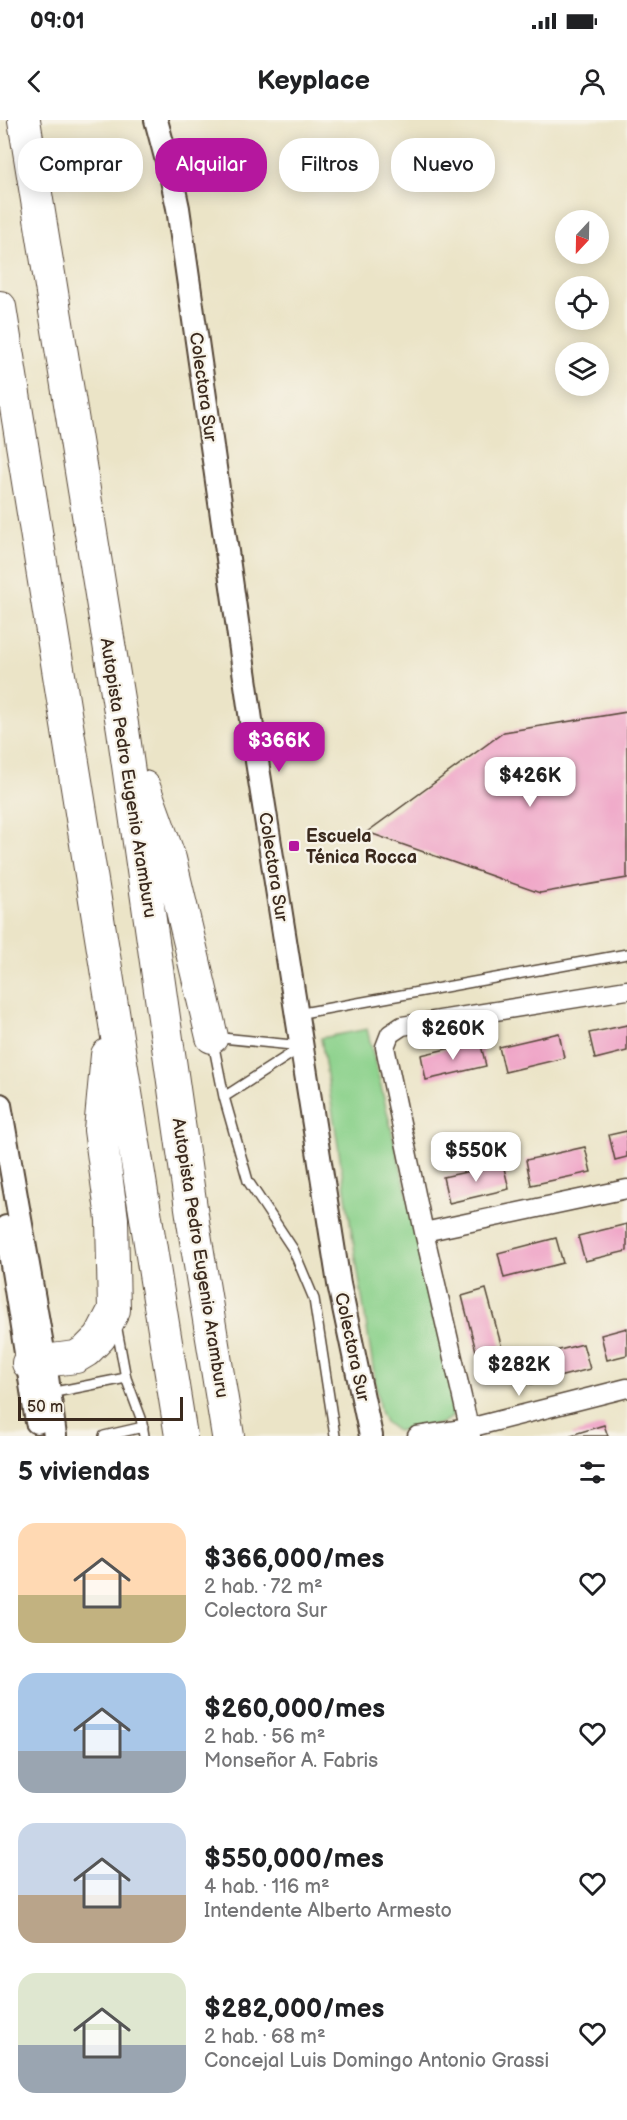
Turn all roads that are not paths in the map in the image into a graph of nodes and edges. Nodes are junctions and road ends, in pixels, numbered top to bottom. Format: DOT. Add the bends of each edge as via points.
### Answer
graph roads {
  1 [pos="24,120"];
  2 [pos="156,120"];
  3 [pos="0,307"];
  4 [pos="123,730"];
  5 [pos="627,954"];
  6 [pos="627,990"];
  7 [pos="112,1012"];
  8 [pos="297,1014"];
  9 [pos="212,1037"];
  10 [pos="302,1046"];
  11 [pos="224,1097"];
  12 [pos="0,1105"];
  13 [pos="627,1189"];
  14 [pos="0,1190"];
  15 [pos="424,1232"];
  16 [pos="114,1310"];
  17 [pos="37,1362"];
  18 [pos="126,1378"];
  19 [pos="627,1388"];
  20 [pos="41,1395"];
  21 [pos="143,1432"];
  22 [pos="470,1432"];
  23 [pos="39,1436"];
  24 [pos="55,1436"];
  25 [pos="104,1436"];
  26 [pos="181,1436"];
  27 [pos="228,1436"];
  28 [pos="335,1436"];
  29 [pos="371,1436"];
  30 [pos="417,1436"];
  1 -- 4 [label="highway, Autopista Pedro Eugenio Aramburu"];
  2 -- 8 [label="street, Colectora Sur" via="178,208 242,666"];
  3 -- 7 [label="highway"];
  4 -- 9 [label="highway" via="170,859"];
  4 -- 27 [label="highway, Autopista Pedro Eugenio Aramburu" via="193,1222"];
  5 -- 8 [label="lane"];
  6 -- 15 [label="street" via="402,1026 390,1034 385,1047"];
  7 -- 16 [label="highway" via="100,1130 112,1220"];
  7 -- 26 [label="highway"];
  8 -- 10 [label="street, Colectora Sur"];
  9 -- 10 [label="lane"];
  9 -- 11 [label="lane"];
  10 -- 11 [label="lane"];
  10 -- 29 [label="street, Colectora Sur" via="339,1284"];
  11 -- 28 [label="lane" via="248,1181 293,1249 314,1299"];
  12 -- 17 [label="street"];
  13 -- 15 [label="street"];
  14 -- 17 [label="street"];
  15 -- 22 [label="street"];
  16 -- 17 [label="highway" via="100,1337 86,1351 76,1357"];
  16 -- 18 [label="lane"];
  17 -- 20 [label="street"];
  18 -- 20 [label="lane"];
  18 -- 21 [label="lane"];
  19 -- 22 [label="street"];
  20 -- 23 [label="street"];
  20 -- 24 [label="street"];
  21 -- 25 [label="lane"];
  22 -- 30 [label="street"];
}
